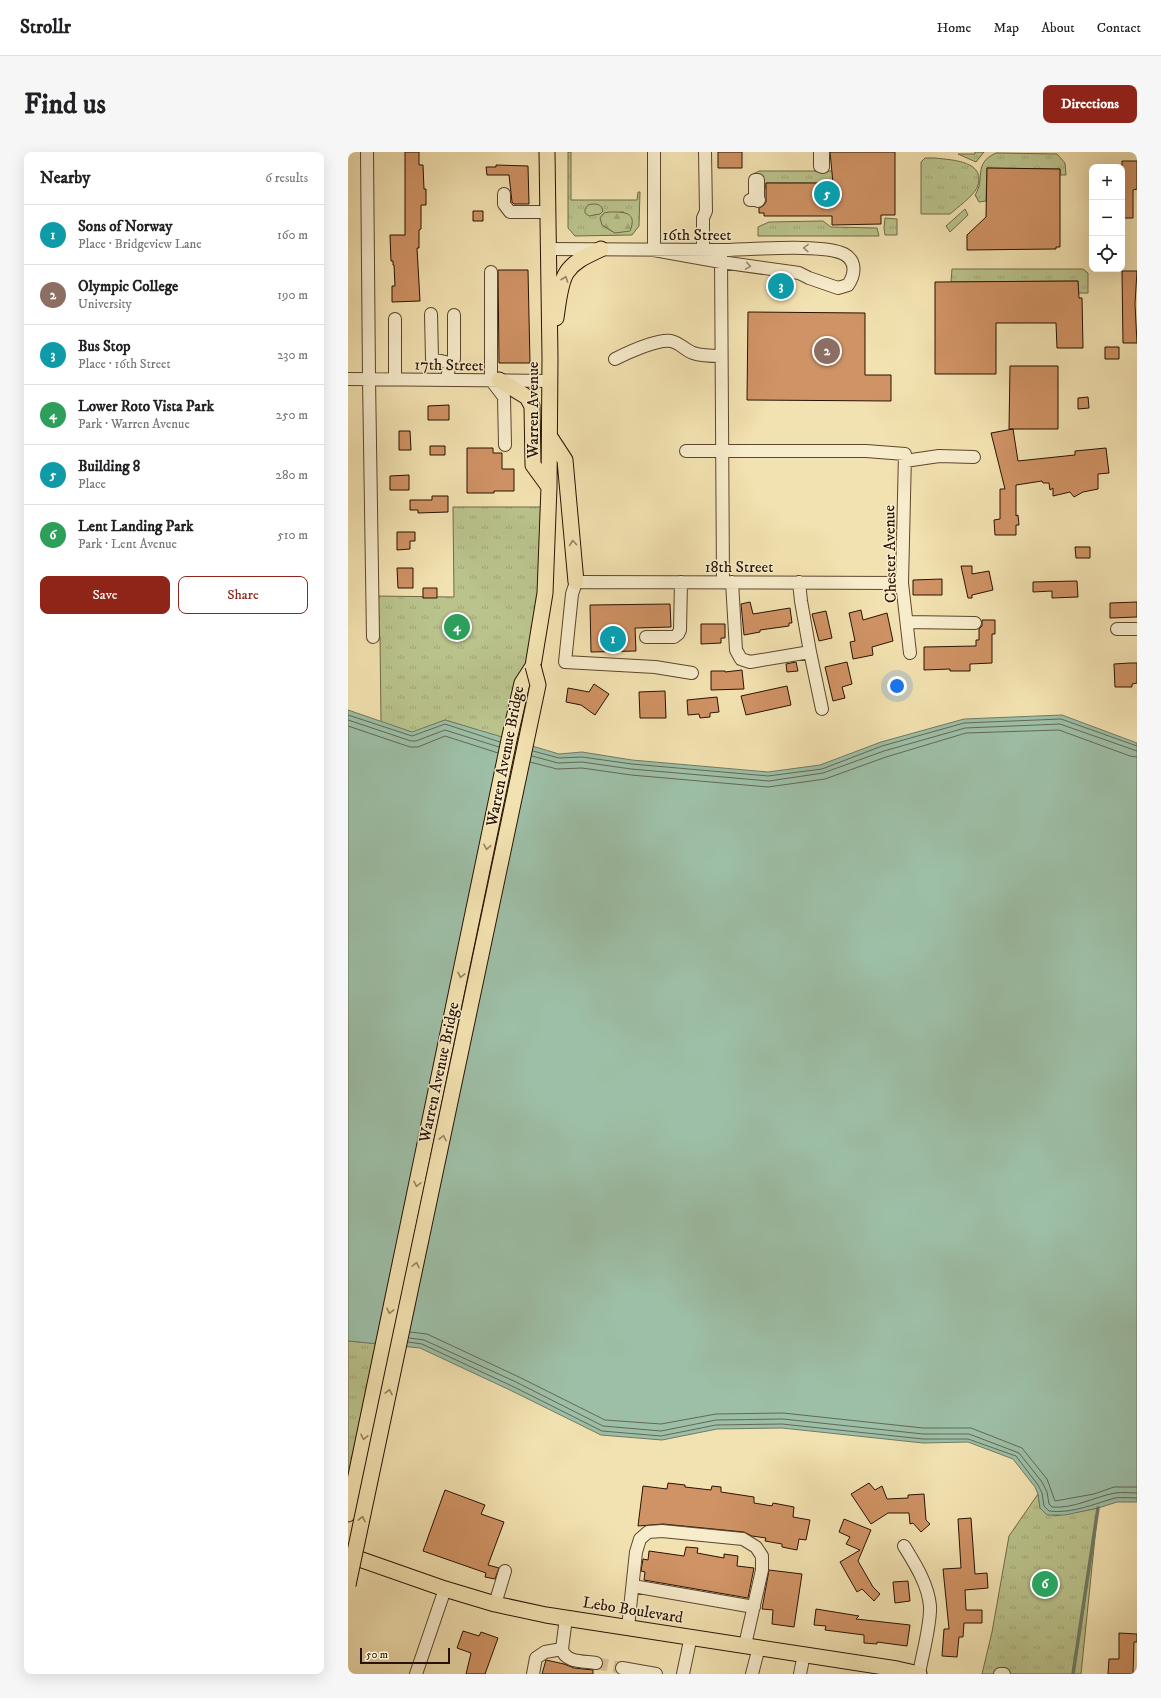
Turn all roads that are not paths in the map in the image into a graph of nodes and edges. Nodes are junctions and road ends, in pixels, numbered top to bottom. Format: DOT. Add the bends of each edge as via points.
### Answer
graph roads {
  1 [pos="367,152"];
  2 [pos="547,152"];
  3 [pos="654,152"];
  4 [pos="705,152"];
  5 [pos="504,194"];
  6 [pos="548,212"];
  7 [pos="549,249"];
  8 [pos="601,249"];
  9 [pos="654,250"];
  10 [pos="703,250"];
  11 [pos="721,256"];
  12 [pos="491,272"];
  13 [pos="431,314"];
  14 [pos="454,315"];
  15 [pos="395,319"];
  16 [pos="550,329"];
  17 [pos="721,356"];
  18 [pos="615,359"];
  19 [pos="450,363"];
  20 [pos="369,378"];
  21 [pos="348,379"];
  22 [pos="395,379"];
  23 [pos="447,380"];
  24 [pos="495,380"];
  25 [pos="550,381"];
  26 [pos="550,437"];
  27 [pos="505,445"];
  28 [pos="722,450"];
  29 [pos="686,451"];
  30 [pos="905,457"];
  31 [pos="974,457"];
  32 [pos="549,487"];
  33 [pos="576,582"];
  34 [pos="681,582"];
  35 [pos="728,582"];
  36 [pos="799,582"];
  37 [pos="902,583"];
  38 [pos="907,622"];
  39 [pos="976,623"];
  40 [pos="1117,629"];
  41 [pos="1137,629"];
  42 [pos="373,637"];
  43 [pos="646,637"];
  44 [pos="810,652"];
  45 [pos="910,653"];
  46 [pos="532,666"];
  47 [pos="692,673"];
  48 [pos="822,709"];
  49 [pos="348,1514"];
  50 [pos="904,1546"];
  51 [pos="348,1554"];
  52 [pos="505,1571"];
  53 [pos="348,1585"];
  54 [pos="633,1586"];
  55 [pos="445,1589"];
  56 [pos="495,1604"];
  57 [pos="754,1607"];
  58 [pos="566,1618"];
  59 [pos="628,1627"];
  60 [pos="691,1636"];
  61 [pos="752,1646"];
  62 [pos="562,1649"];
  63 [pos="804,1654"];
  64 [pos="596,1663"];
  65 [pos="622,1668"];
  66 [pos="416,1674"];
  67 [pos="533,1674"];
  68 [pos="656,1674"];
  69 [pos="683,1674"];
  70 [pos="752,1674"];
  71 [pos="800,1674"];
  72 [pos="919,1674"];
  73 [pos="1000,1674"];
  74 [pos="1004,1674"];
  1 -- 20 [label="street"];
  2 -- 6 [label="main road, Warren Avenue"];
  3 -- 9 [label="street"];
  4 -- 10 [label="street" via="706,211 703,218"];
  5 -- 6 [label="street" via="504,204 510,212"];
  6 -- 7 [label="main road, Warren Avenue"];
  7 -- 8 [label="street, 16th Street"];
  7 -- 16 [label="main road, Warren Avenue"];
  8 -- 9 [label="street, 16th Street"];
  16 -- 8 [label="main road, one-way" via="554,325 567,272 581,259"];
  9 -- 10 [label="street, 16th Street"];
  9 -- 11 [label="street"];
  10 -- 11 [label="street, 16th Street"];
  11 -- 11 [label="street, 16th Street, one-way" via="799,273 838,288 848,285 854,276 853,264 844,254 823,249"];
  11 -- 17 [label="street"];
  12 -- 24 [label="street"];
  13 -- 19 [label="street" via="432,359"];
  14 -- 19 [label="street" via="454,359"];
  15 -- 22 [label="street"];
  16 -- 25 [label="main road, Warren Avenue"];
  17 -- 18 [label="street" via="693,353 670,341 641,348"];
  17 -- 28 [label="street"];
  19 -- 23 [label="street"];
  20 -- 21 [label="street, 17th Street"];
  20 -- 22 [label="street, 17th Street"];
  20 -- 42 [label="street"];
  22 -- 23 [label="street, 17th Street"];
  23 -- 24 [label="street, 17th Street"];
  24 -- 25 [label="street, 17th Street"];
  24 -- 27 [label="street" via="504,397"];
  24 -- 32 [label="main road" via="527,397 532,406 533,465"];
  25 -- 26 [label="main road, Warren Avenue"];
  26 -- 32 [label="main road, Warren Avenue"];
  33 -- 26 [label="main road, one-way" via="565,460"];
  28 -- 29 [label="street"];
  28 -- 30 [label="street" via="866,451"];
  28 -- 35 [label="street"];
  30 -- 31 [label="street"];
  30 -- 37 [label="street, Chester Avenue"];
  32 -- 46 [label="main road, Warren Avenue" via="545,593"];
  33 -- 34 [label="street, 18th Street"];
  33 -- 47 [label="street" via="572,594 566,662 655,667"];
  34 -- 35 [label="street, 18th Street"];
  34 -- 43 [label="street" via="678,634 674,637"];
  35 -- 36 [label="street, 18th Street"];
  35 -- 44 [label="street" via="736,650 741,659 750,662"];
  36 -- 37 [label="street, 18th Street"];
  36 -- 44 [label="street"];
  37 -- 38 [label="street, Chester Avenue"];
  38 -- 39 [label="street"];
  38 -- 45 [label="street, Chester Avenue"];
  40 -- 41 [label="street"];
  44 -- 48 [label="street"];
  46 -- 49 [label="main road, Warren Avenue Bridge, one-way" via="522,683 509,740"];
  53 -- 46 [label="main road, Warren Avenue Bridge, one-way, bridge" via="538,685"];
  50 -- 72 [label="street" via="925,1587 930,1607"];
  51 -- 55 [label="main road, Lebo Boulevard"];
  52 -- 56 [label="street"];
  54 -- 57 [label="street"];
  54 -- 57 [label="street" via="636,1552 640,1539 648,1532 662,1531 742,1539 756,1547 762,1556 762,1570"];
  54 -- 59 [label="street"];
  55 -- 56 [label="main road, Lebo Boulevard"];
  55 -- 66 [label="street"];
  56 -- 58 [label="main road, Lebo Boulevard"];
  57 -- 61 [label="street"];
  58 -- 59 [label="main road, Lebo Boulevard"];
  58 -- 62 [label="street"];
  59 -- 60 [label="main road, Lebo Boulevard"];
  60 -- 61 [label="main road, Lebo Boulevard"];
  60 -- 69 [label="street"];
  61 -- 63 [label="main road, Lebo Boulevard"];
  61 -- 70 [label="street"];
  62 -- 64 [label="street" via="563,1655 568,1659"];
  62 -- 67 [label="street" via="545,1652 536,1658"];
  63 -- 71 [label="street"];
  63 -- 72 [label="main road, Lebo Boulevard"];
  65 -- 68 [label="street"];
  73 -- 74 [label="street"];
}
